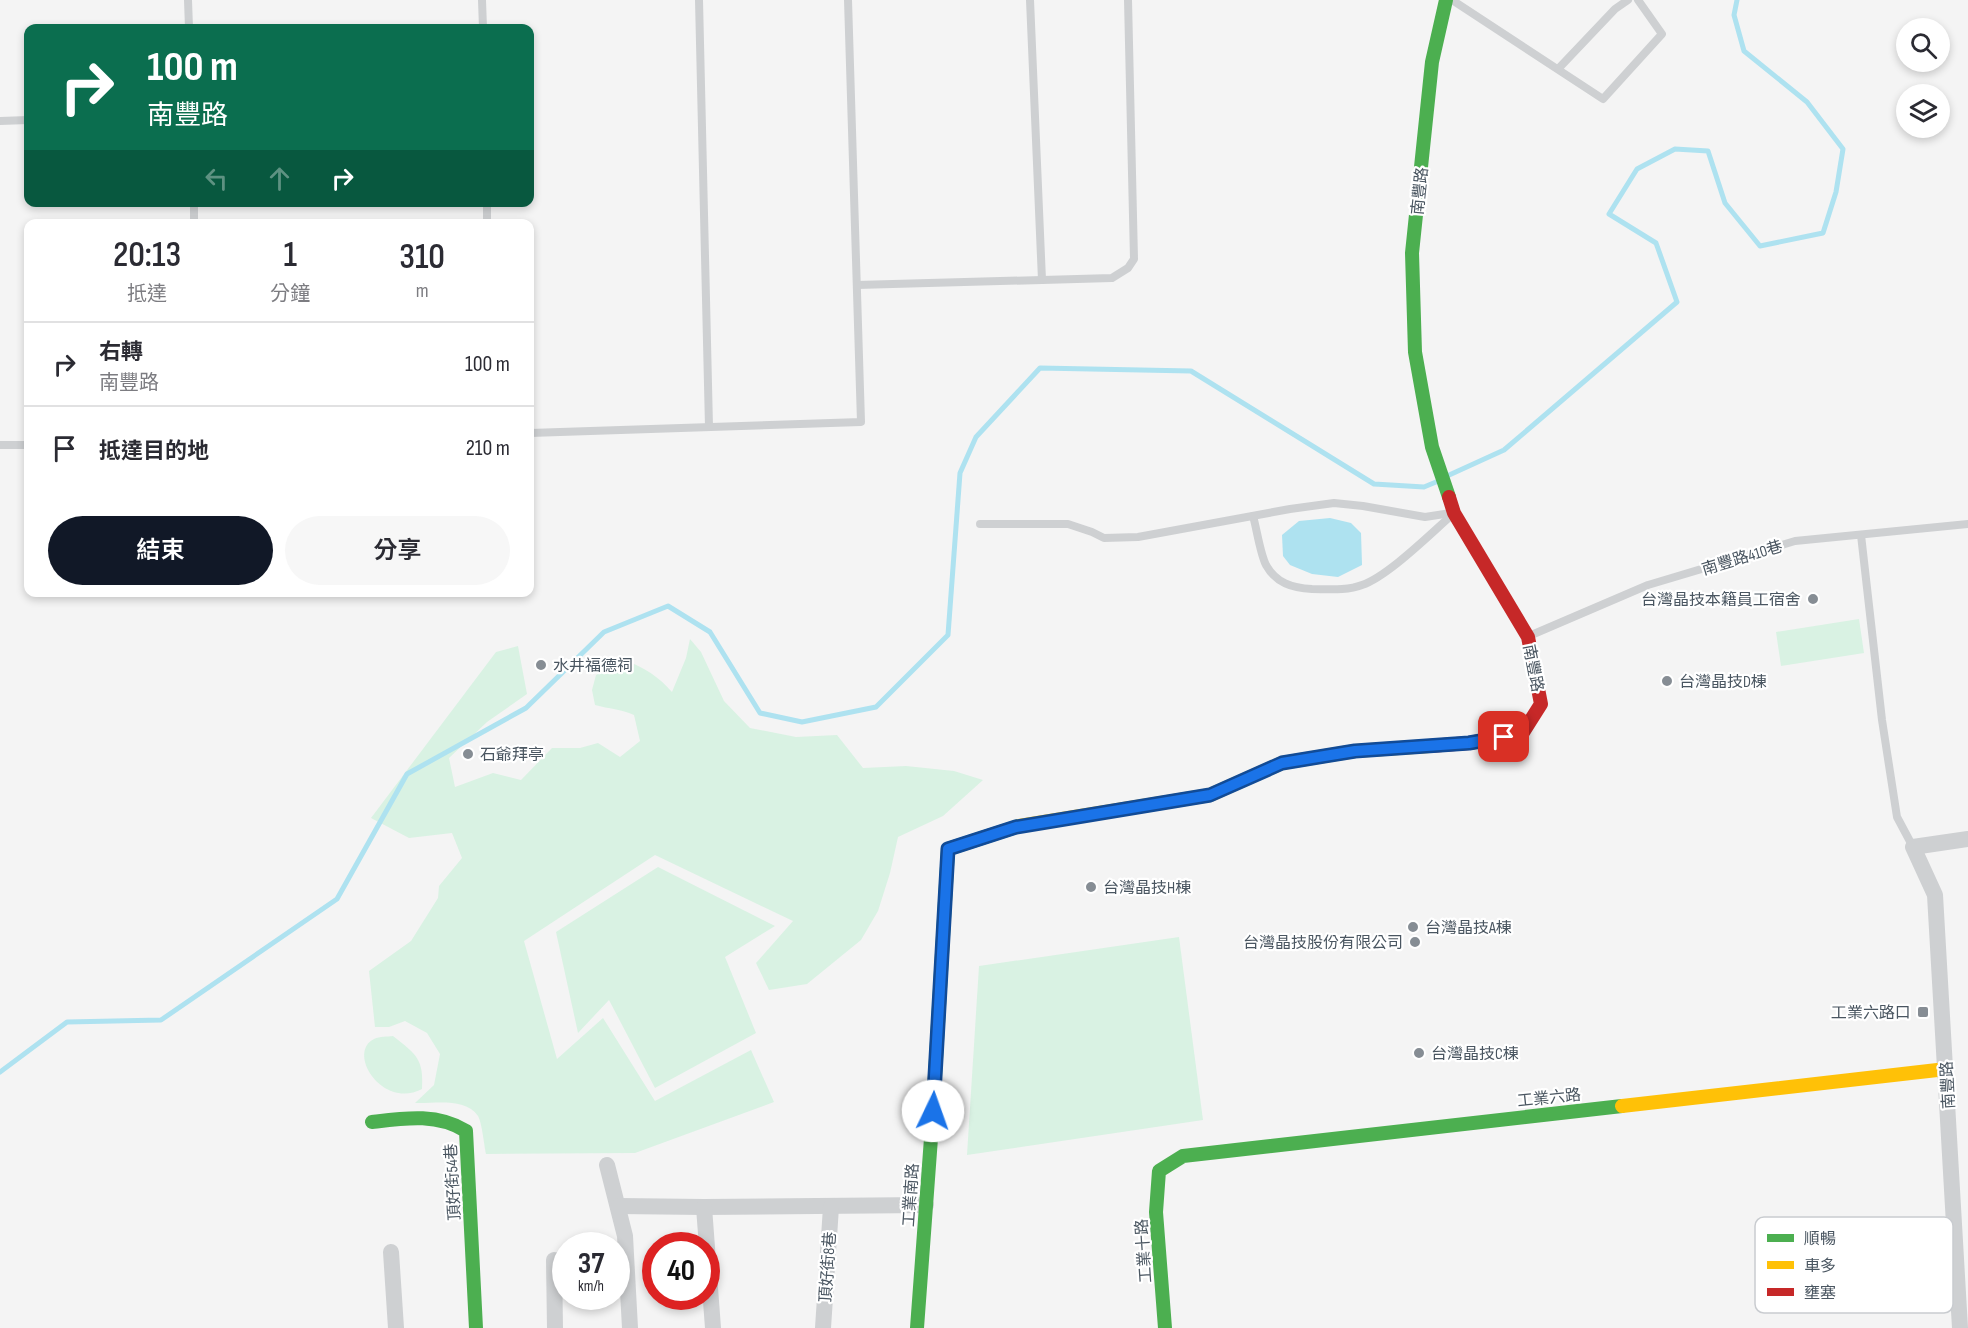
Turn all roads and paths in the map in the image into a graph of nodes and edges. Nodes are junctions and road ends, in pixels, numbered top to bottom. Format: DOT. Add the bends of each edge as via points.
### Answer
graph roads {
  1 [pos="188,0"];
  2 [pos="482,0"];
  3 [pos="699,0"];
  4 [pos="848,0"];
  5 [pos="1030,0"];
  6 [pos="1128,0"];
  7 [pos="1446,0"];
  8 [pos="1452,0"];
  9 [pos="1628,0"];
  10 [pos="1638,0"];
  11 [pos="189,24"];
  12 [pos="483,24"];
  13 [pos="1558,69"];
  14 [pos="24,120"];
  15 [pos="0,121"];
  16 [pos="1042,280"];
  17 [pos="857,285"];
  18 [pos="709,428"];
  19 [pos="534,433"];
  20 [pos="0,445"];
  21 [pos="24,445"];
  22 [pos="1454,513"];
  23 [pos="1253,516"];
  24 [pos="980,525"];
  25 [pos="1968,525"];
  26 [pos="1861,535"];
  27 [pos="1528,637"];
  28 [pos="1968,839"];
  29 [pos="1913,847"];
  30 [pos="948,849"];
  31 [pos="1946,1069"];
  32 [pos="372,1122"];
  33 [pos="607,1165"];
  34 [pos="1159,1171"];
  35 [pos="926,1205"];
  36 [pos="619,1206"];
  37 [pos="704,1207"];
  38 [pos="831,1207"];
  39 [pos="391,1251"];
  40 [pos="555,1310"];
  41 [pos="396,1328"];
  42 [pos="476,1328"];
  43 [pos="555,1328"];
  44 [pos="630,1328"];
  45 [pos="713,1328"];
  46 [pos="822,1328"];
  47 [pos="917,1328"];
  48 [pos="1165,1328"];
  49 [pos="1960,1328"];
  1 -- 11 [label="lane"];
  2 -- 12 [label="lane"];
  3 -- 18 [label="lane"];
  4 -- 17 [label="lane"];
  5 -- 16 [label="lane"];
  6 -- 16 [label="lane" via="1134,259 1112,278"];
  7 -- 22 [label="street, 南豐路" via="1432,62 1412,253 1415,352 1432,447"];
  8 -- 13 [label="lane"];
  9 -- 13 [label="lane"];
  10 -- 13 [label="lane" via="1662,34 1604,99"];
  14 -- 15 [label="lane"];
  16 -- 17 [label="lane"];
  17 -- 18 [label="lane" via="861,422"];
  18 -- 19 [label="lane"];
  20 -- 21 [label="lane"];
  22 -- 23 [label="lane" via="1425,517 1334,503"];
  22 -- 23 [label="lane" via="1369,583 1329,590 1281,583 1266,564"];
  22 -- 27 [label="street, 南豐路"];
  23 -- 24 [label="lane" via="1138,537 1104,538 1068,524"];
  25 -- 26 [label="lane, 南豐路410巷"];
  26 -- 27 [label="lane, 南豐路410巷" via="1795,541 1648,585"];
  26 -- 29 [label="lane" via="1897,816"];
  27 -- 30 [label="street, 南豐路" via="1541,704 1522,734 1469,743 1355,751 1282,763 1210,795 1016,827"];
  28 -- 29 [label="street"];
  29 -- 31 [label="street, 南豐路" via="1935,896"];
  30 -- 35 [label="street, 工業南路"];
  31 -- 34 [label="street, 工業六路" via="1183,1156"];
  31 -- 49 [label="street, 南豐路"];
  32 -- 42 [label="street, 頂好街54巷" via="446,1120 466,1131"];
  33 -- 36 [label="street"];
  34 -- 48 [label="street, 工業十路" via="1156,1212"];
  35 -- 38 [label="street"];
  35 -- 47 [label="street, 工業南路"];
  36 -- 37 [label="street"];
  36 -- 44 [label="street" via="625,1236"];
  37 -- 38 [label="street"];
  37 -- 45 [label="street"];
  38 -- 46 [label="street, 頂好街8巷"];
  39 -- 41 [label="street"];
  40 -- 43 [label="street"];
}
